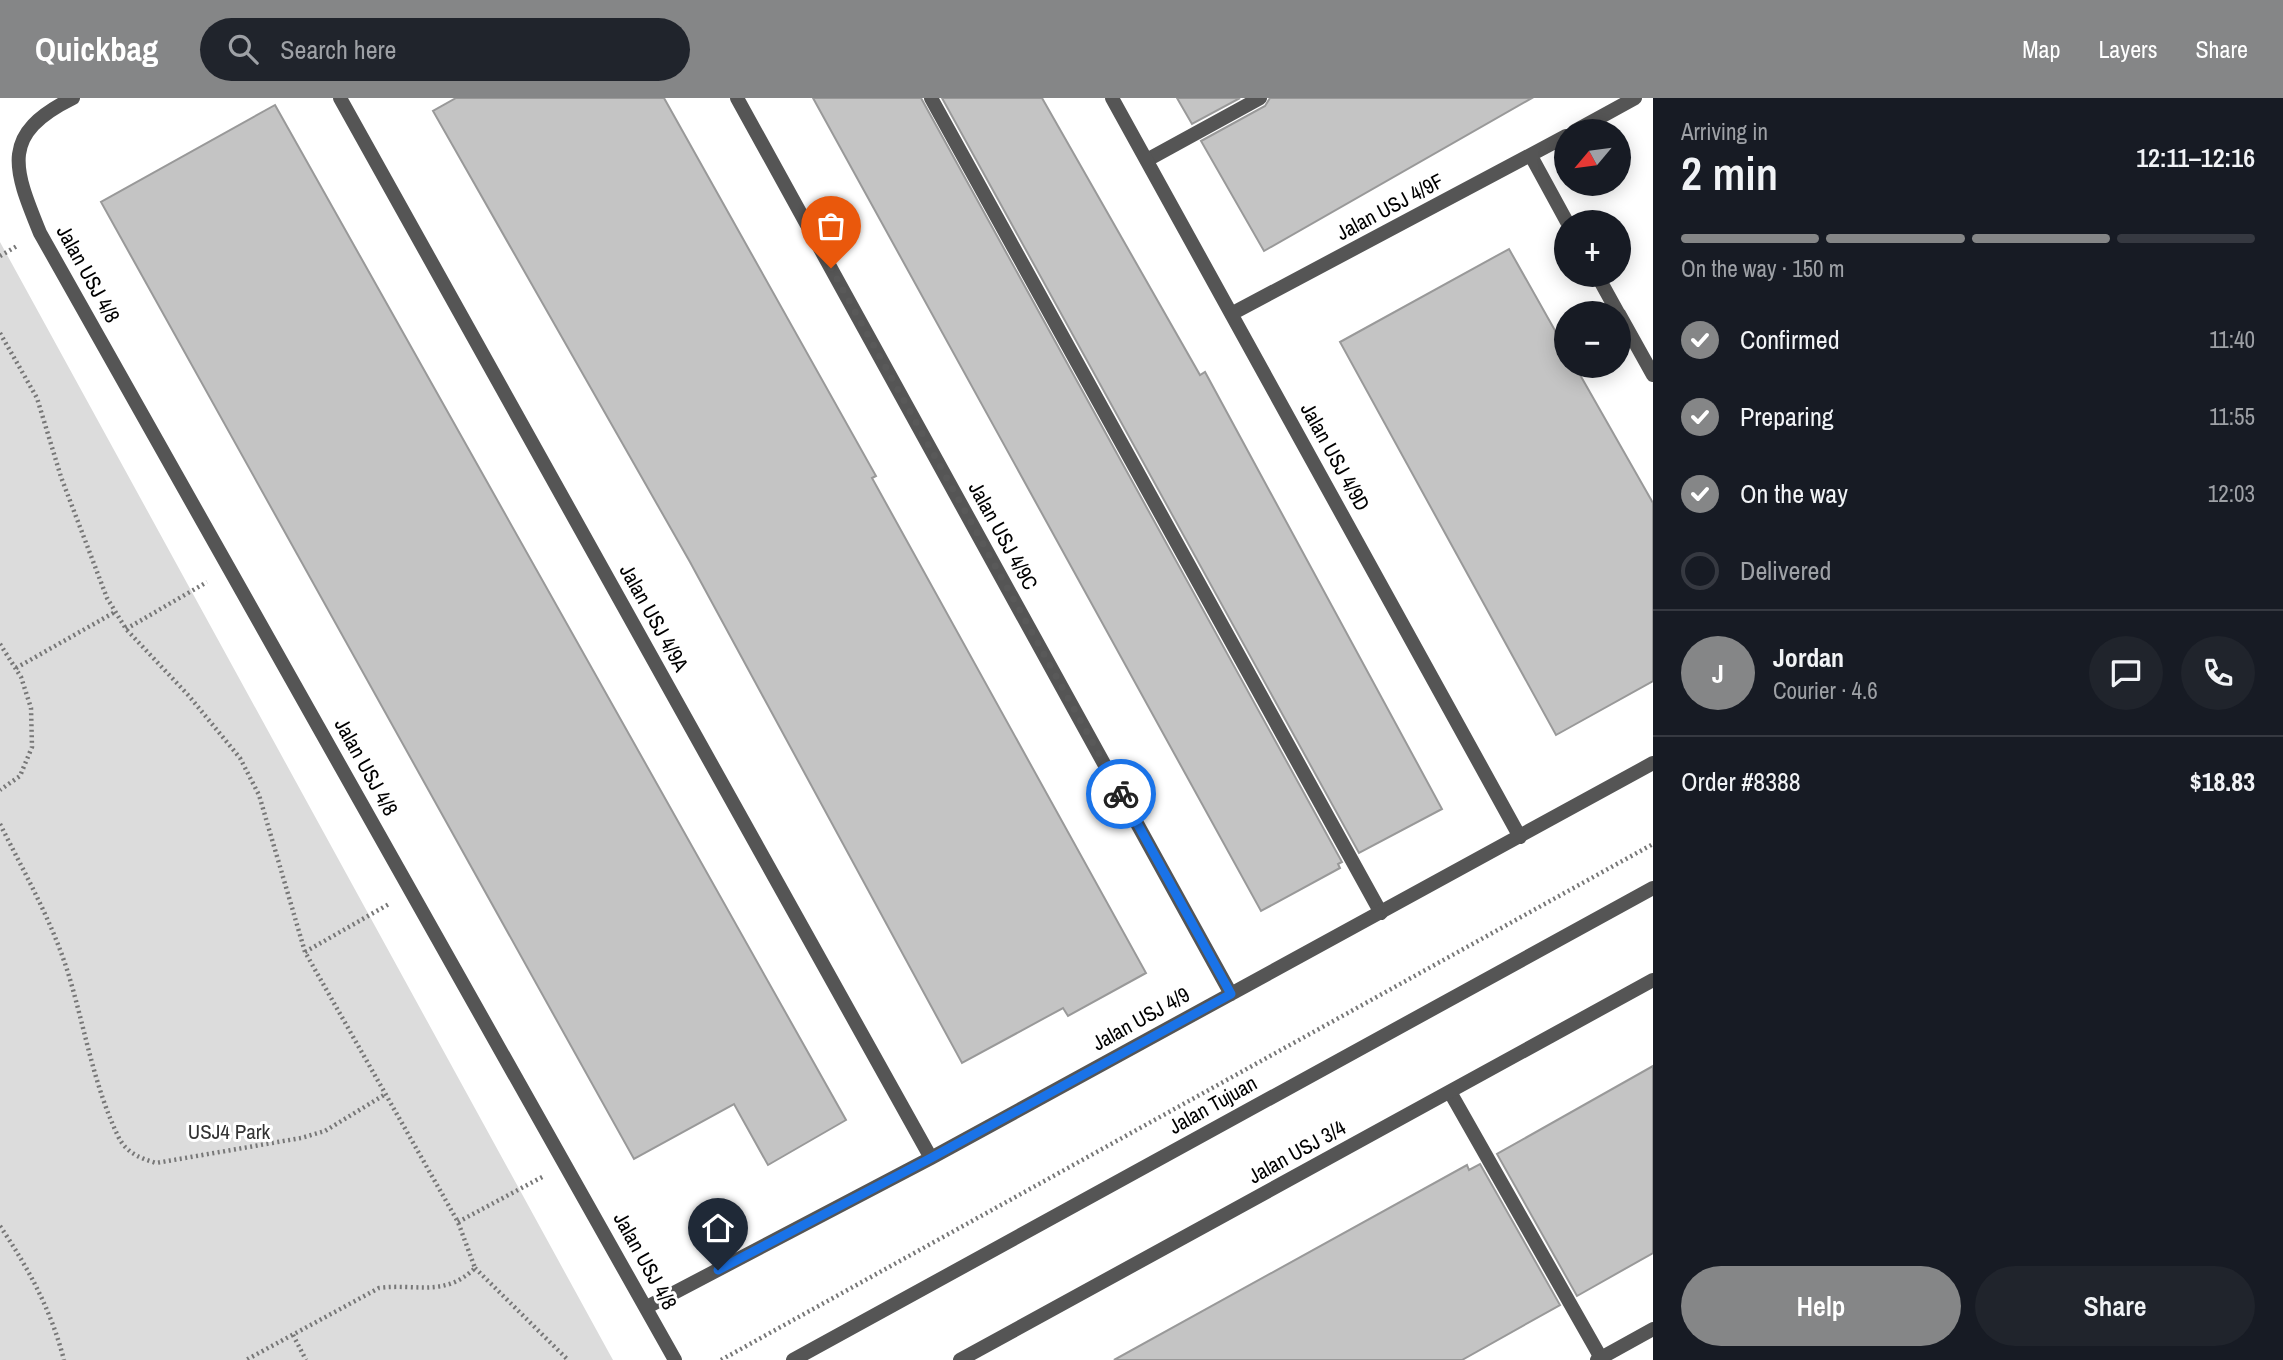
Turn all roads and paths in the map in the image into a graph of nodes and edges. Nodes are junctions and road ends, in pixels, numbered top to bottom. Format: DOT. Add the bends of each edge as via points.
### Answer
graph roads {
  1 [pos="72,98"];
  2 [pos="340,98"];
  3 [pos="737,98"];
  4 [pos="931,98"];
  5 [pos="1112,98"];
  6 [pos="1260,98"];
  7 [pos="1635,98"];
  8 [pos="1597,119"];
  9 [pos="1554,143"];
  10 [pos="1531,156"];
  11 [pos="1147,160"];
  12 [pos="1560,210"];
  13 [pos="1233,313"];
  14 [pos="0,333"];
  15 [pos="1631,336"];
  16 [pos="1653,375"];
  17 [pos="230,569"];
  18 [pos="115,612"];
  19 [pos="126,629"];
  20 [pos="0,644"];
  21 [pos="16,668"];
  22 [pos="1653,763"];
  23 [pos="0,790"];
  24 [pos="0,824"];
  25 [pos="1520,837"];
  26 [pos="1653,845"];
  27 [pos="1653,888"];
  28 [pos="412,891"];
  29 [pos="1381,913"];
  30 [pos="305,952"];
  31 [pos="1653,980"];
  32 [pos="1231,994"];
  33 [pos="1450,1092"];
  34 [pos="384,1094"];
  35 [pos="931,1158"];
  36 [pos="566,1164"];
  37 [pos="458,1222"];
  38 [pos="0,1226"];
  39 [pos="475,1268"];
  40 [pos="647,1307"];
  41 [pos="1653,1329"];
  42 [pos="293,1335"];
  43 [pos="1600,1359"];
  44 [pos="64,1360"];
  45 [pos="246,1360"];
  46 [pos="306,1360"];
  47 [pos="568,1360"];
  48 [pos="676,1360"];
  49 [pos="721,1360"];
  50 [pos="793,1360"];
  51 [pos="960,1360"];
  1 -- 17 [label="street, Jalan USJ 4/8" via="46,111 23,133 15,167 24,194 40,233"];
  2 -- 35 [label="street, Jalan USJ 4/9A"];
  3 -- 32 [label="street, Jalan USJ 4/9C"];
  4 -- 29 [label="street"];
  5 -- 11 [label="street, Jalan USJ 4/9D"];
  6 -- 11 [label="street"];
  7 -- 8 [label="street"];
  9 -- 10 [label="street, Jalan USJ 4/9F"];
  10 -- 12 [label="street"];
  10 -- 13 [label="street, Jalan USJ 4/9F"];
  11 -- 13 [label="street, Jalan USJ 4/9D"];
  13 -- 25 [label="street, Jalan USJ 4/9D"];
  14 -- 18 [label="path" via="37,398 89,556"];
  15 -- 16 [label="street"];
  17 -- 19 [label="path"];
  17 -- 28 [label="street, Jalan USJ 4/8"];
  18 -- 19 [label="path"];
  18 -- 21 [label="path"];
  19 -- 30 [label="path" via="240,758 259,795"];
  20 -- 21 [label="path"];
  21 -- 23 [label="path" via="31,708 32,747 20,776"];
  22 -- 25 [label="street, Jalan USJ 4/9"];
  24 -- 34 [label="path" via="48,920 119,1138 134,1156 156,1163 301,1138 325,1131"];
  25 -- 29 [label="street, Jalan USJ 4/9"];
  26 -- 49 [label="path"];
  27 -- 50 [label="street, Jalan Tujuan"];
  28 -- 30 [label="path"];
  28 -- 36 [label="street, Jalan USJ 4/8"];
  29 -- 32 [label="street, Jalan USJ 4/9"];
  30 -- 34 [label="path"];
  31 -- 33 [label="street, Jalan USJ 3/4"];
  32 -- 35 [label="street, Jalan USJ 4/9"];
  33 -- 43 [label="street"];
  33 -- 51 [label="street, Jalan USJ 3/4"];
  34 -- 37 [label="path"];
  35 -- 40 [label="street, Jalan USJ 4/9"];
  36 -- 37 [label="path"];
  36 -- 40 [label="street, Jalan USJ 4/8"];
  37 -- 39 [label="path"];
  38 -- 44 [label="path" via="36,1282"];
  39 -- 42 [label="path" via="461,1282 429,1290 404,1285 379,1288"];
  39 -- 47 [label="path"];
  40 -- 48 [label="street, Jalan USJ 4/8"];
  41 -- 43 [label="street"];
  42 -- 45 [label="path"];
  42 -- 46 [label="path"];
}
